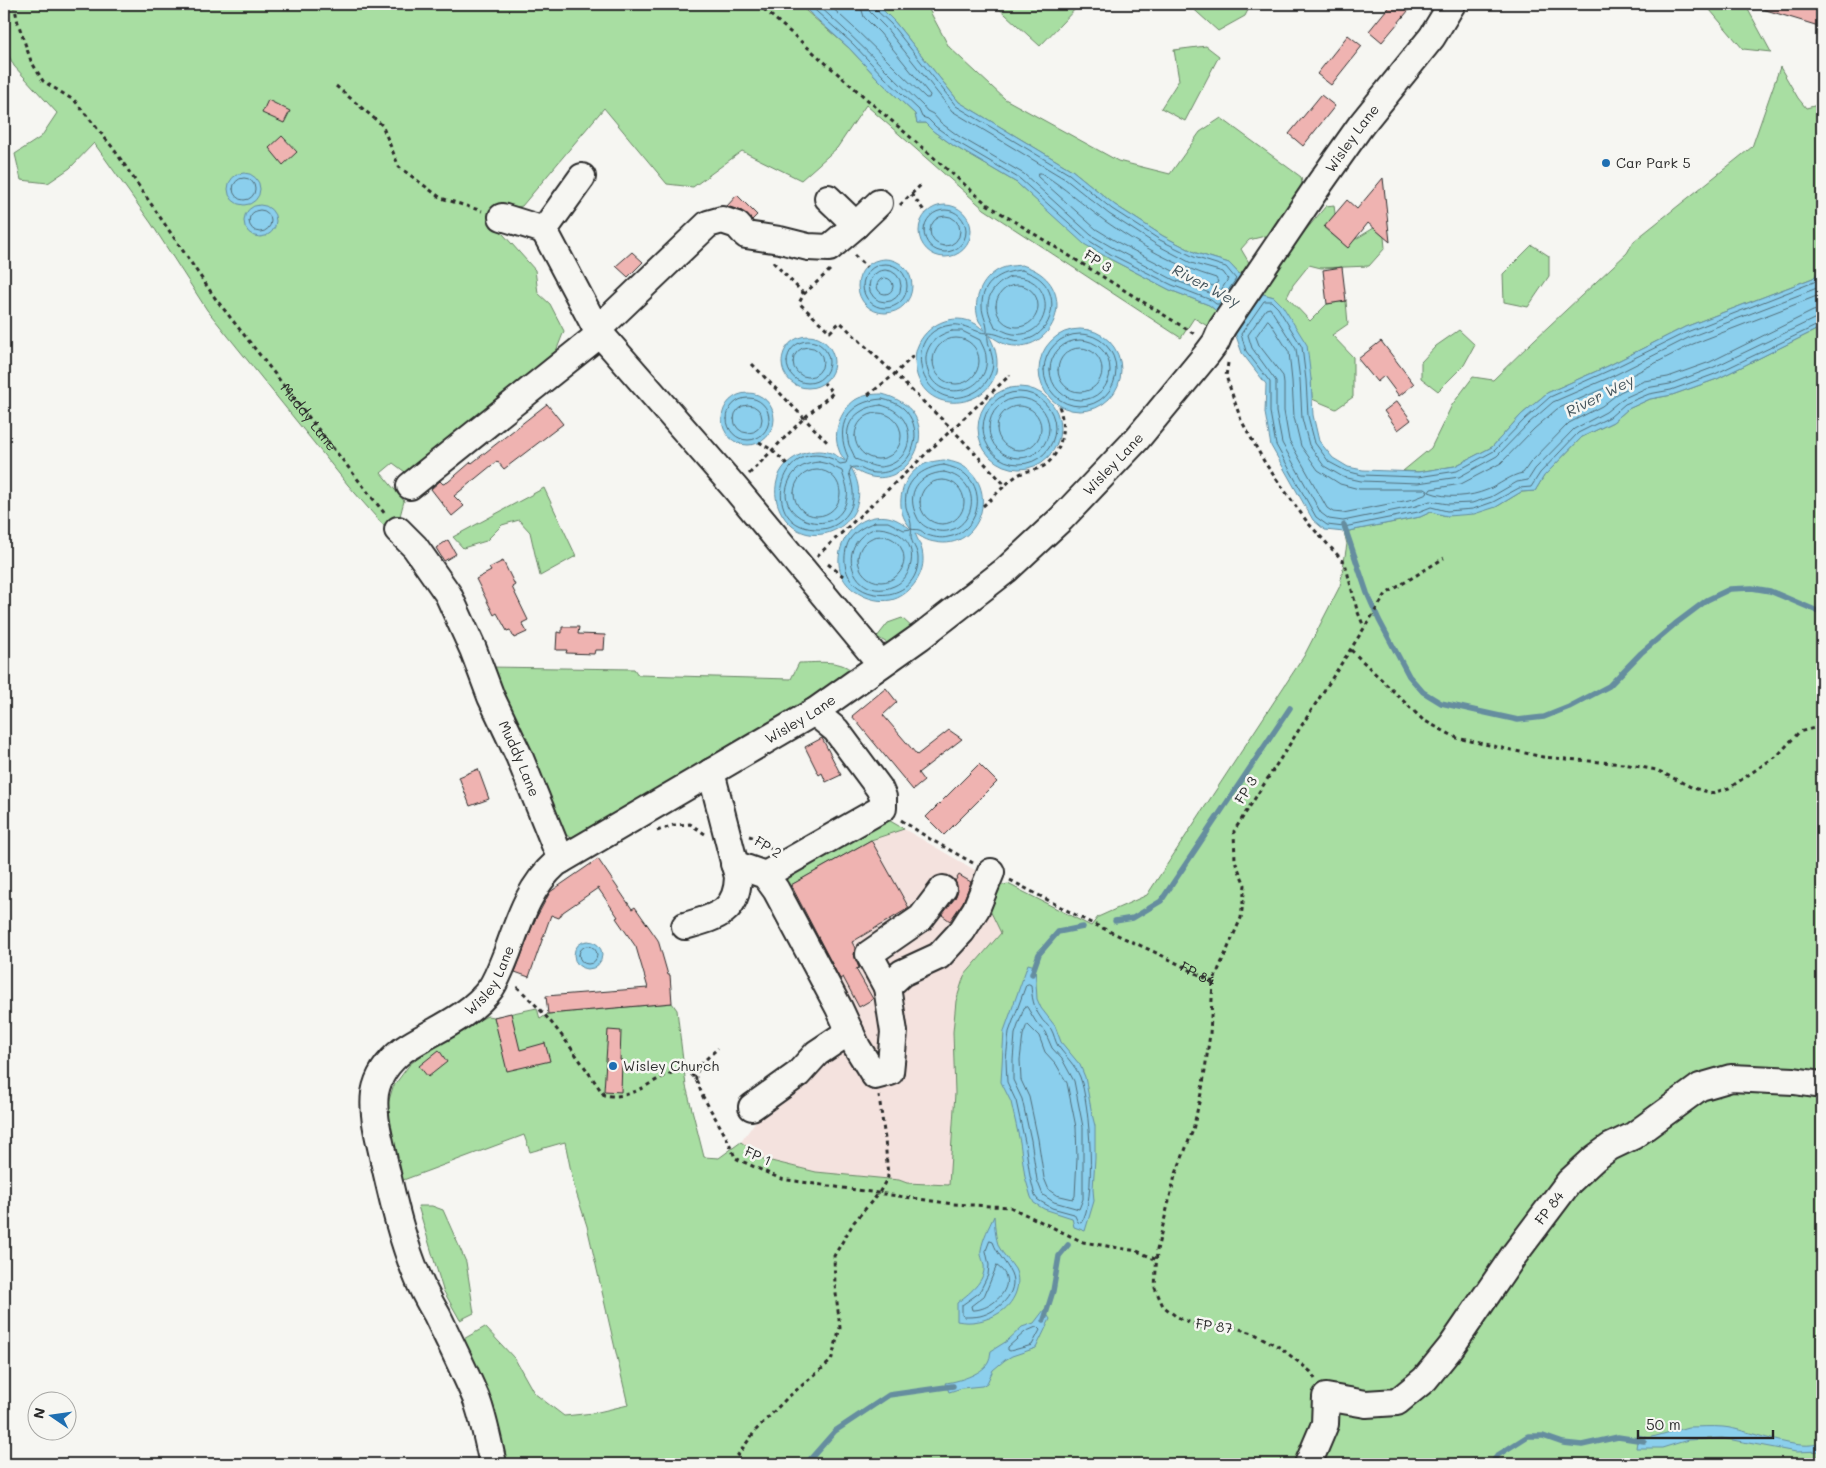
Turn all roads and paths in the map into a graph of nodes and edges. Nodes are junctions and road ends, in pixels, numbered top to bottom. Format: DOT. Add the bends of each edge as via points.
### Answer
graph roads {
  1 [pos="14,4"];
  2 [pos="758,4"];
  3 [pos="1452,4"];
  4 [pos="336,86"];
  5 [pos="582,177"];
  6 [pos="923,183"];
  7 [pos="911,194"];
  8 [pos="828,198"];
  9 [pos="888,205"];
  10 [pos="926,213"];
  11 [pos="502,217"];
  12 [pos="856,225"];
  13 [pos="544,230"];
  14 [pos="851,251"];
  15 [pos="772,261"];
  16 [pos="866,267"];
  17 [pos="831,270"];
  18 [pos="804,294"];
  19 [pos="599,332"];
  20 [pos="1219,335"];
  21 [pos="915,354"];
  22 [pos="752,364"];
  23 [pos="894,375"];
  24 [pos="1010,375"];
  25 [pos="824,383"];
  26 [pos="868,395"];
  27 [pos="1059,406"];
  28 [pos="804,418"];
  29 [pos="952,429"];
  30 [pos="759,442"];
  31 [pos="829,444"];
  32 [pos="772,450"];
  33 [pos="787,464"];
  34 [pos="410,486"];
  35 [pos="1006,486"];
  36 [pos="735,488"];
  37 [pos="983,506"];
  38 [pos="398,530"];
  39 [pos="1444,558"];
  40 [pos="802,567"];
  41 [pos="1364,628"];
  42 [pos="1351,650"];
  43 [pos="881,664"];
  44 [pos="814,712"];
  45 [pos="1822,726"];
  46 [pos="711,772"];
  47 [pos="650,835"];
  48 [pos="728,838"];
  49 [pos="561,860"];
  50 [pos="791,860"];
  51 [pos="734,864"];
  52 [pos="991,872"];
  53 [pos="766,875"];
  54 [pos="943,889"];
  55 [pos="1087,921"];
  56 [pos="685,926"];
  57 [pos="499,972"];
  58 [pos="1213,982"];
  59 [pos="887,987"];
  60 [pos="850,1031"];
  61 [pos="718,1048"];
  62 [pos="876,1076"];
  63 [pos="696,1080"];
  64 [pos="1822,1085"];
  65 [pos="752,1107"];
  66 [pos="879,1193"];
  67 [pos="1157,1260"];
  68 [pos="1326,1397"];
  69 [pos="492,1464"];
  70 [pos="734,1464"];
  71 [pos="1308,1464"];
  1 -- 38 [label="path, Muddy Lane" via="31,61 43,80 75,101 113,148 215,298"];
  2 -- 20 [label="path, FP 3" via="988,205 1202,340"];
  3 -- 20 [label="street, Wisley Lane" via="1432,37 1361,125"];
  4 -- 11 [label="path" via="382,125 399,167 441,198"];
  5 -- 13 [label="street"];
  6 -- 7 [label="path"];
  7 -- 9 [label="path"];
  7 -- 10 [label="path"];
  8 -- 12 [label="street"];
  9 -- 12 [label="street"];
  11 -- 13 [label="street"];
  12 -- 19 [label="street" via="829,248 746,235 737,225 722,220 708,224"];
  13 -- 19 [label="street"];
  14 -- 16 [label="path"];
  15 -- 18 [label="path"];
  17 -- 18 [label="path"];
  18 -- 23 [label="path" via="799,303 830,332 840,322"];
  19 -- 34 [label="street"];
  19 -- 36 [label="street"];
  20 -- 41 [label="path" via="1230,346 1226,376 1241,420 1265,462 1308,523 1345,563"];
  20 -- 43 [label="street, Wisley Lane" via="1137,439 1033,546 920,637"];
  21 -- 23 [label="path"];
  22 -- 28 [label="path"];
  23 -- 26 [label="path"];
  23 -- 29 [label="path"];
  24 -- 29 [label="path"];
  25 -- 28 [label="path" via="833,393"];
  27 -- 35 [label="path" via="1062,440 1053,457 1044,466 1018,474"];
  28 -- 31 [label="path"];
  28 -- 32 [label="path"];
  29 -- 35 [label="path"];
  29 -- 40 [label="path" via="818,556"];
  30 -- 32 [label="path"];
  32 -- 33 [label="path"];
  32 -- 36 [label="path"];
  35 -- 37 [label="path"];
  36 -- 40 [label="street"];
  38 -- 49 [label="street, Muddy Lane" via="415,547 448,594"];
  39 -- 41 [label="path, FP 3" via="1386,594"];
  40 -- 43 [label="street"];
  41 -- 42 [label="path, FP 3"];
  42 -- 45 [label="path" via="1423,720 1457,738 1543,757 1657,770 1693,788 1712,793 1729,788 1778,755 1798,732"];
  42 -- 58 [label="path, FP 3" via="1234,831 1235,861 1245,885 1242,918"];
  43 -- 44 [label="street, Wisley Lane"];
  44 -- 46 [label="street, Wisley Lane"];
  44 -- 50 [label="street, FP 2" via="836,730 879,788 883,808"];
  46 -- 48 [label="street"];
  46 -- 49 [label="street, Wisley Lane"];
  47 -- 48 [label="path, FP 2" via="674,825 690,824 710,838"];
  48 -- 50 [label="path, FP 2" via="756,837"];
  48 -- 51 [label="street"];
  49 -- 57 [label="street, Wisley Lane" via="546,872 530,895"];
  50 -- 53 [label="street"];
  51 -- 53 [label="street"];
  51 -- 56 [label="street" via="738,890 733,902 724,912"];
  52 -- 59 [label="street" via="976,909 962,931 939,956 902,973"];
  53 -- 60 [label="street"];
  54 -- 59 [label="street" via="921,918 869,954"];
  55 -- 58 [label="path, FP 84"];
  57 -- 63 [label="path" via="538,1005 604,1095 615,1097 634,1093 675,1071 687,1072"];
  57 -- 69 [label="street, Wisley Lane" via="482,998 462,1015 396,1056 378,1082 374,1102 379,1136 405,1240 424,1293 476,1399"];
  58 -- 67 [label="path, FP 84" via="1203,1084 1193,1130 1175,1176"];
  59 -- 62 [label="street" via="894,1032 890,1072"];
  60 -- 62 [label="street"];
  60 -- 65 [label="street" via="817,1053 798,1074"];
  61 -- 63 [label="path" via="697,1069"];
  62 -- 66 [label="path" via="888,1177"];
  63 -- 66 [label="path, FP 1" via="728,1138 735,1158 781,1179"];
  64 -- 68 [label="street, FP 84" via="1731,1078 1700,1087 1633,1136 1595,1158 1569,1182 1425,1379 1397,1402 1366,1404"];
  66 -- 67 [label="path, FP 1" via="953,1204 1010,1207 1084,1242 1137,1251"];
  66 -- 70 [label="path" via="854,1222 834,1256 840,1328 831,1361 756,1430"];
  67 -- 68 [label="path, FP 87" via="1155,1288 1163,1306 1177,1317 1201,1327 1229,1326 1253,1333 1280,1348 1311,1372"];
  68 -- 71 [label="street" via="1325,1424"];
}
